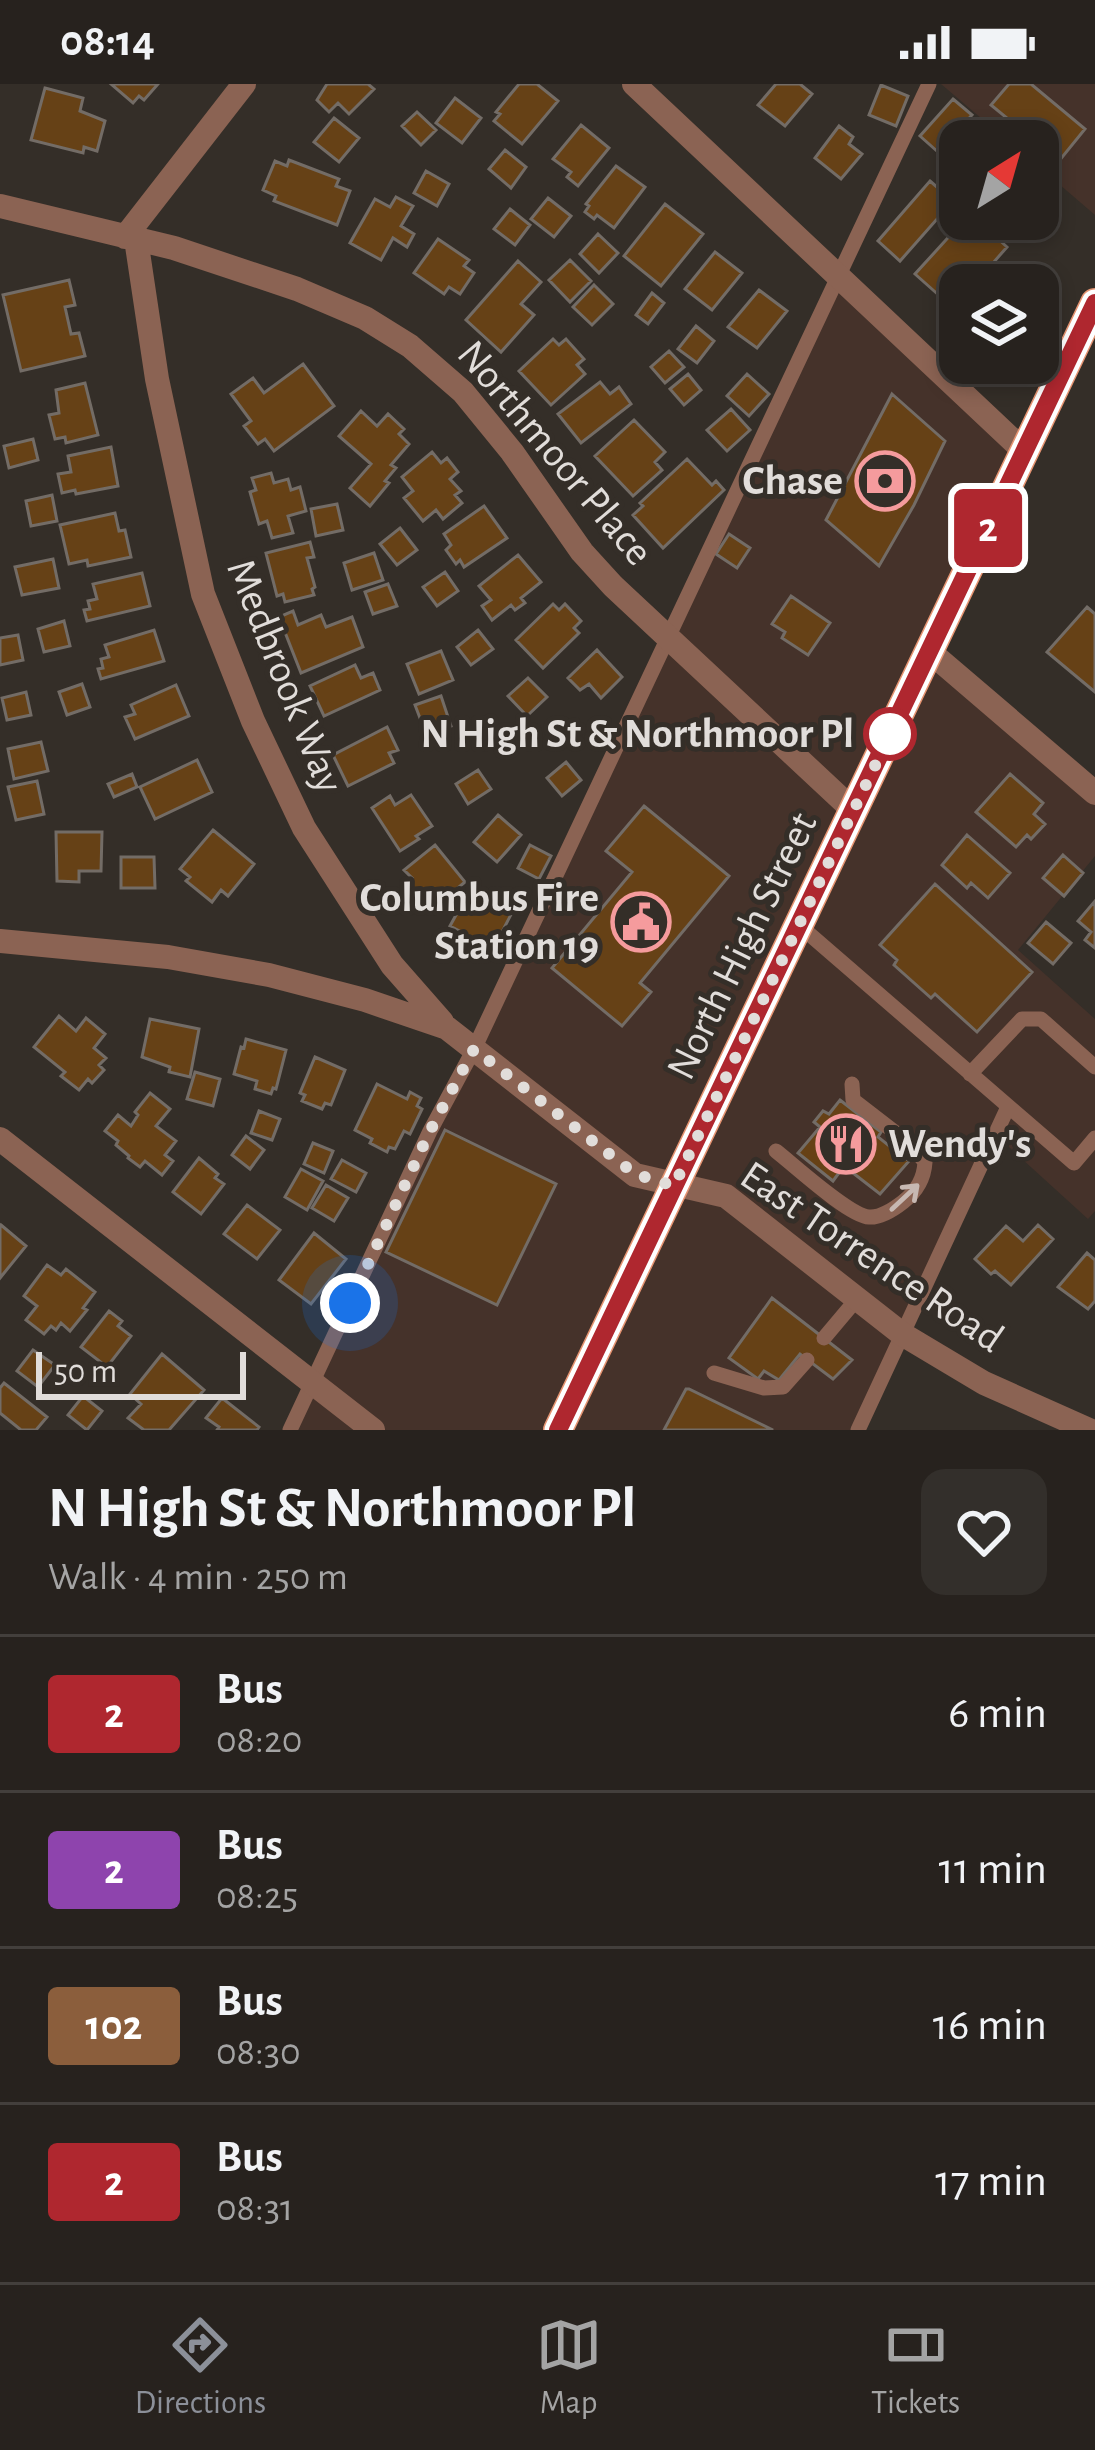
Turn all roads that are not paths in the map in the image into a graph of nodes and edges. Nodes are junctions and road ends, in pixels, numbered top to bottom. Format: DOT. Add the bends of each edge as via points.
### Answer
graph roads {
  1 [pos="244,84"];
  2 [pos="634,84"];
  3 [pos="929,84"];
  4 [pos="0,206"];
  5 [pos="131,238"];
  6 [pos="839,275"];
  7 [pos="1095,303"];
  8 [pos="1024,451"];
  9 [pos="668,639"];
  10 [pos="929,651"];
  11 [pos="1095,793"];
  12 [pos="854,811"];
  13 [pos="800,926"];
  14 [pos="0,941"];
  15 [pos="448,1028"];
  16 [pos="474,1049"];
  17 [pos="1095,1066"];
  18 [pos="970,1074"];
  19 [pos="852,1084"];
  20 [pos="1008,1107"];
  21 [pos="1095,1138"];
  22 [pos="0,1139"];
  23 [pos="776,1151"];
  24 [pos="674,1186"];
  25 [pos="856,1300"];
  26 [pos="902,1334"];
  27 [pos="824,1338"];
  28 [pos="807,1360"];
  29 [pos="714,1373"];
  30 [pos="310,1382"];
  31 [pos="290,1430"];
  32 [pos="373,1430"];
  33 [pos="558,1430"];
  34 [pos="858,1430"];
  35 [pos="1089,1430"];
  1 -- 5 [label="street"];
  2 -- 6 [label="street"];
  3 -- 6 [label="lane"];
  4 -- 5 [label="street, Northmoor Place"];
  5 -- 9 [label="street, Northmoor Place" via="297,289 410,346 463,392 582,552"];
  5 -- 15 [label="street, Medbrook Way" via="203,594 253,721 304,828 392,964"];
  6 -- 8 [label="street"];
  6 -- 9 [label="lane"];
  7 -- 8 [label="main road, North High Street"];
  8 -- 10 [label="main road, North High Street"];
  9 -- 12 [label="street, Northmoor Place"];
  9 -- 16 [label="lane"];
  10 -- 11 [label="street"];
  10 -- 12 [label="main road, North High Street"];
  12 -- 13 [label="main road, North High Street"];
  13 -- 18 [label="lane"];
  13 -- 24 [label="main road, North High Street"];
  14 -- 15 [label="street" via="268,975"];
  15 -- 16 [label="street, East Torrence Road"];
  16 -- 24 [label="street, East Torrence Road" via="635,1174"];
  16 -- 30 [label="lane"];
  17 -- 18 [label="lane" via="1041,1019 1022,1018"];
  18 -- 20 [label="lane"];
  23 -- 19 [label="lane, one-way" via="867,1218 905,1201 924,1178 925,1162 853,1100"];
  20 -- 21 [label="lane" via="1074,1163"];
  20 -- 26 [label="lane"];
  22 -- 30 [label="street"];
  24 -- 25 [label="street, East Torrence Road" via="726,1196"];
  24 -- 33 [label="main road, North High Street"];
  25 -- 26 [label="street, East Torrence Road"];
  25 -- 27 [label="lane"];
  26 -- 34 [label="lane"];
  26 -- 35 [label="street, East Torrence Road" via="984,1383"];
  28 -- 29 [label="lane" via="783,1387"];
  30 -- 31 [label="lane"];
  30 -- 32 [label="street"];
}
